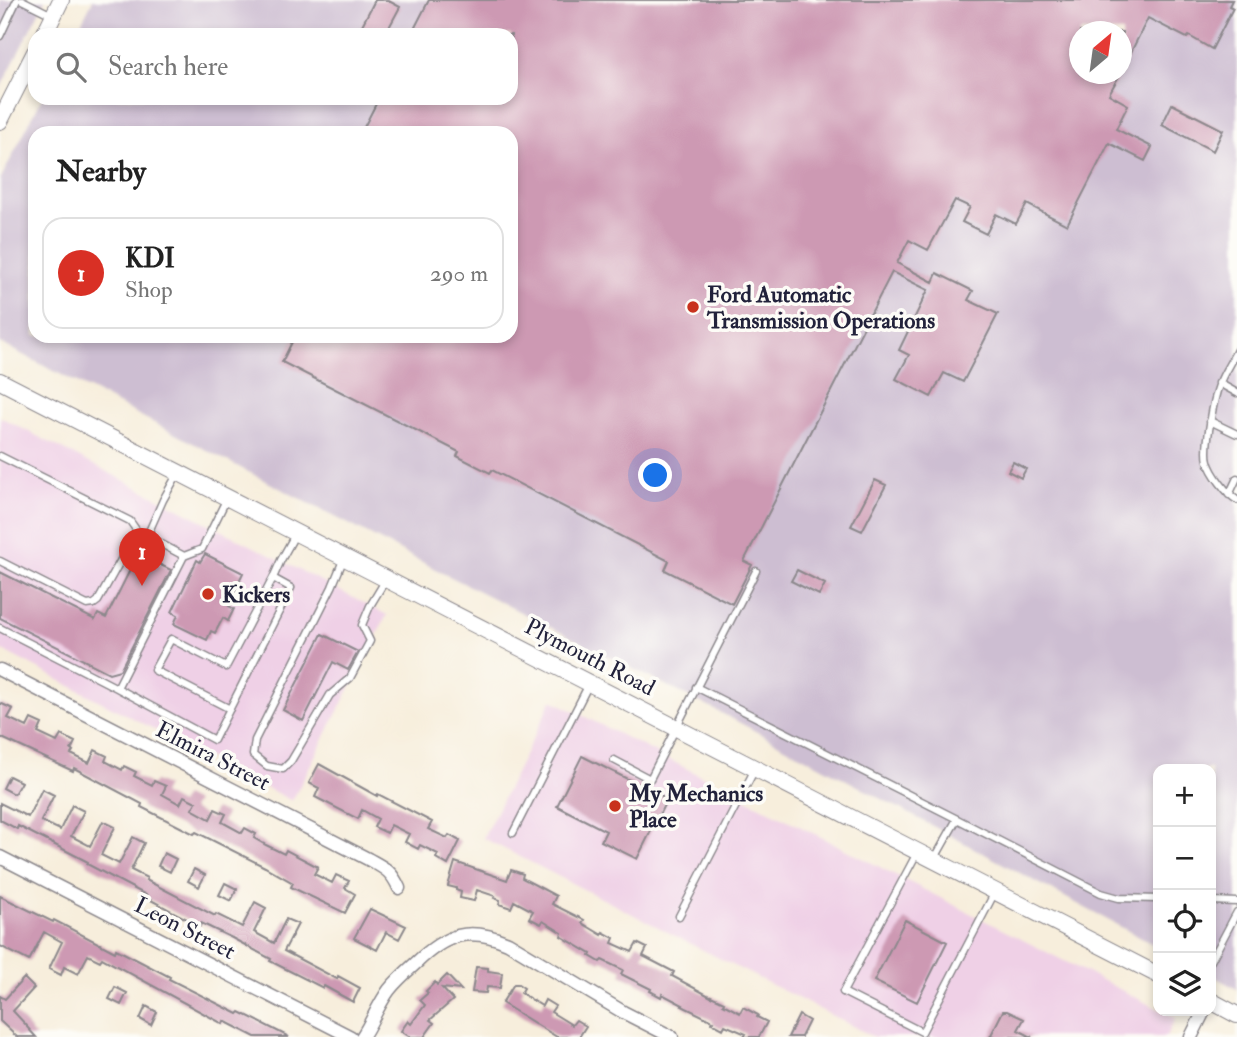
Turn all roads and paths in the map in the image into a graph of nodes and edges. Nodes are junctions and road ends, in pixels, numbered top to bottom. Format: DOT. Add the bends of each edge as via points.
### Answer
graph roads {
  1 [pos="20,0"];
  2 [pos="61,0"];
  3 [pos="54,16"];
  4 [pos="48,28"];
  5 [pos="0,36"];
  6 [pos="28,66"];
  7 [pos="1,118"];
  8 [pos="1236,355"];
  9 [pos="0,381"];
  10 [pos="1219,383"];
  11 [pos="1237,393"];
  12 [pos="1210,421"];
  13 [pos="1237,434"];
  14 [pos="0,456"];
  15 [pos="179,472"];
  16 [pos="1237,478"];
  17 [pos="1229,495"];
  18 [pos="228,497"];
  19 [pos="1237,500"];
  20 [pos="137,531"];
  21 [pos="297,532"];
  22 [pos="147,536"];
  23 [pos="184,556"];
  24 [pos="345,557"];
  25 [pos="0,561"];
  26 [pos="756,571"];
  27 [pos="273,578"];
  28 [pos="387,578"];
  29 [pos="0,628"];
  30 [pos="0,670"];
  31 [pos="590,682"];
  32 [pos="696,687"];
  33 [pos="117,688"];
  34 [pos="230,709"];
  35 [pos="676,727"];
  36 [pos="614,760"];
  37 [pos="756,768"];
  38 [pos="957,819"];
  39 [pos="513,833"];
  40 [pos="918,851"];
  41 [pos="0,857"];
  42 [pos="934,859"];
  43 [pos="399,888"];
  44 [pos="995,891"];
  45 [pos="1153,899"];
  46 [pos="1216,901"];
  47 [pos="1237,902"];
  48 [pos="678,916"];
  49 [pos="1236,916"];
  50 [pos="1215,953"];
  51 [pos="1153,972"];
  52 [pos="1216,1004"];
  53 [pos="1237,1014"];
  54 [pos="1202,1016"];
  55 [pos="351,1037"];
  56 [pos="362,1037"];
  57 [pos="672,1037"];
  58 [pos="1191,1037"];
  1 -- 3 [label="lane"];
  1 -- 5 [label="lane"];
  2 -- 3 [label="main road"];
  3 -- 4 [label="main road"];
  6 -- 7 [label="main road"];
  8 -- 10 [label="lane"];
  9 -- 15 [label="main road, Plymouth Road"];
  10 -- 11 [label="lane"];
  10 -- 12 [label="lane"];
  12 -- 13 [label="lane"];
  12 -- 17 [label="lane" via="1207,460"];
  14 -- 20 [label="lane" via="130,521"];
  15 -- 18 [label="main road, Plymouth Road"];
  15 -- 22 [label="lane"];
  16 -- 17 [label="lane"];
  17 -- 19 [label="lane"];
  18 -- 21 [label="main road, Plymouth Road"];
  18 -- 23 [label="lane" via="202,549"];
  20 -- 22 [label="lane"];
  20 -- 25 [label="lane" via="94,604 87,605"];
  21 -- 24 [label="main road, Plymouth Road"];
  21 -- 27 [label="lane"];
  22 -- 23 [label="lane"];
  23 -- 33 [label="lane"];
  24 -- 28 [label="main road, Plymouth Road"];
  24 -- 28 [label="lane" via="255,740 253,755 267,766 283,769 291,761 330,695 350,678 370,641 362,625"];
  26 -- 32 [label="lane"];
  27 -- 34 [label="lane" via="291,587"];
  27 -- 34 [label="lane" via="226,667 171,639 155,670"];
  28 -- 31 [label="main road, Plymouth Road"];
  29 -- 33 [label="lane"];
  30 -- 43 [label="street, Elmira Street" via="368,859 389,871"];
  31 -- 35 [label="main road, Plymouth Road"];
  31 -- 39 [label="lane"];
  32 -- 35 [label="lane"];
  32 -- 38 [label="lane"];
  33 -- 34 [label="lane" via="214,740"];
  35 -- 36 [label="lane" via="650,779"];
  35 -- 37 [label="main road, Plymouth Road"];
  37 -- 40 [label="main road, Plymouth Road"];
  37 -- 48 [label="lane"];
  38 -- 42 [label="lane"];
  38 -- 45 [label="lane" via="1101,893"];
  40 -- 42 [label="main road, Plymouth Road"];
  40 -- 44 [label="lane" via="843,992 922,1032"];
  41 -- 55 [label="street, Leon Street"];
  42 -- 44 [label="main road, Plymouth Road"];
  44 -- 51 [label="main road, Plymouth Road"];
  46 -- 47 [label="lane"];
  49 -- 50 [label="lane"];
  52 -- 53 [label="main road"];
  54 -- 58 [label="street"];
  56 -- 57 [label="street" via="389,990 430,950 461,935 478,934 508,943"];
}
